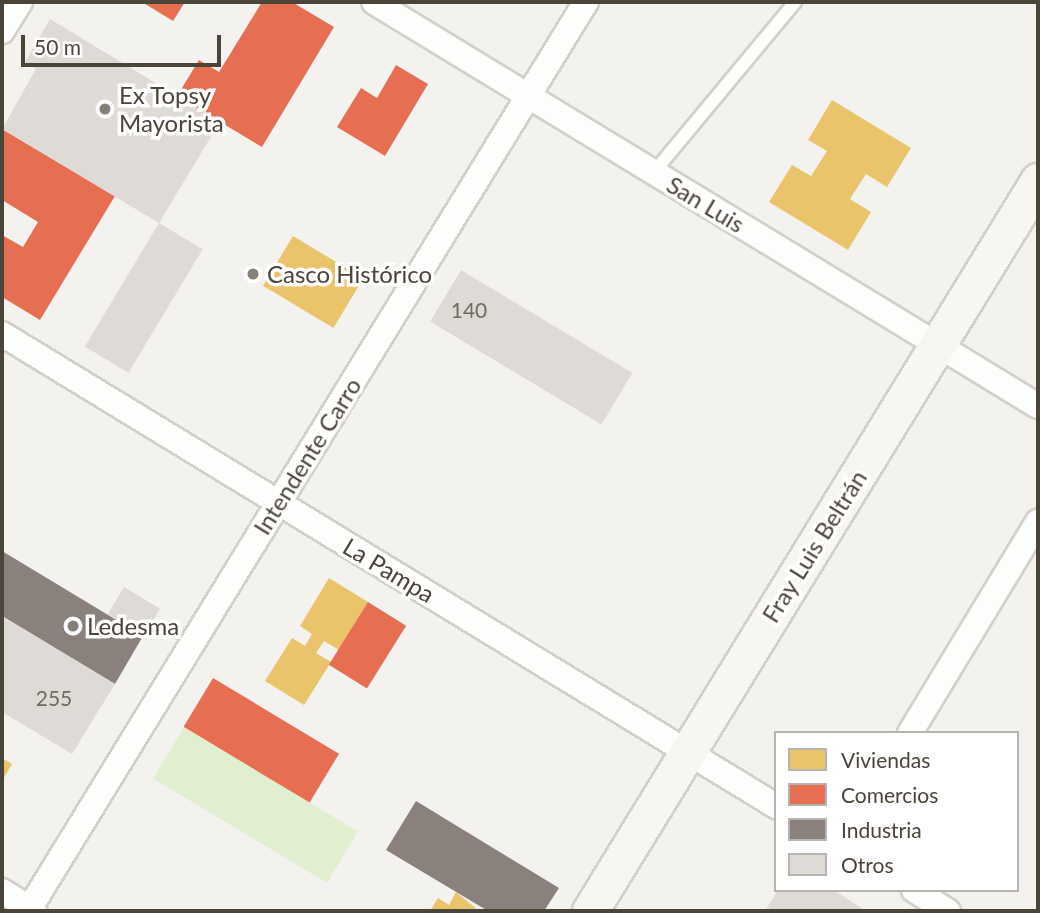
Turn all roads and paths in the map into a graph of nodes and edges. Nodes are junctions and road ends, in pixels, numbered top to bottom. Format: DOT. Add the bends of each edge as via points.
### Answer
graph roads {
  1 [pos="20,2"];
  2 [pos="374,2"];
  3 [pos="586,2"];
  4 [pos="795,2"];
  5 [pos="2,32"];
  6 [pos="528,96"];
  7 [pos="654,172"];
  8 [pos="1038,181"];
  9 [pos="2,334"];
  10 [pos="938,345"];
  11 [pos="1038,406"];
  12 [pos="278,503"];
  13 [pos="1038,522"];
  14 [pos="911,731"];
  15 [pos="687,752"];
  16 [pos="774,805"];
  17 [pos="2,891"];
  18 [pos="917,892"];
  19 [pos="31,910"];
  20 [pos="590,911"];
  21 [pos="948,911"];
  1 -- 5 [label="street"];
  2 -- 6 [label="street, San Luis"];
  3 -- 6 [label="street, Intendente Carro"];
  4 -- 7 [label="lane"];
  6 -- 7 [label="street, San Luis"];
  6 -- 12 [label="street, Intendente Carro"];
  7 -- 10 [label="street, San Luis"];
  8 -- 10 [label="street, Fray Luis Beltrán"];
  9 -- 12 [label="street, La Pampa"];
  10 -- 11 [label="street, San Luis"];
  10 -- 15 [label="street, Fray Luis Beltrán"];
  12 -- 15 [label="street, La Pampa"];
  12 -- 19 [label="street, Intendente Carro"];
  13 -- 14 [label="street"];
  15 -- 16 [label="street, La Pampa"];
  15 -- 20 [label="street, Fray Luis Beltrán"];
  17 -- 19 [label="street"];
  18 -- 21 [label="street"];
}
